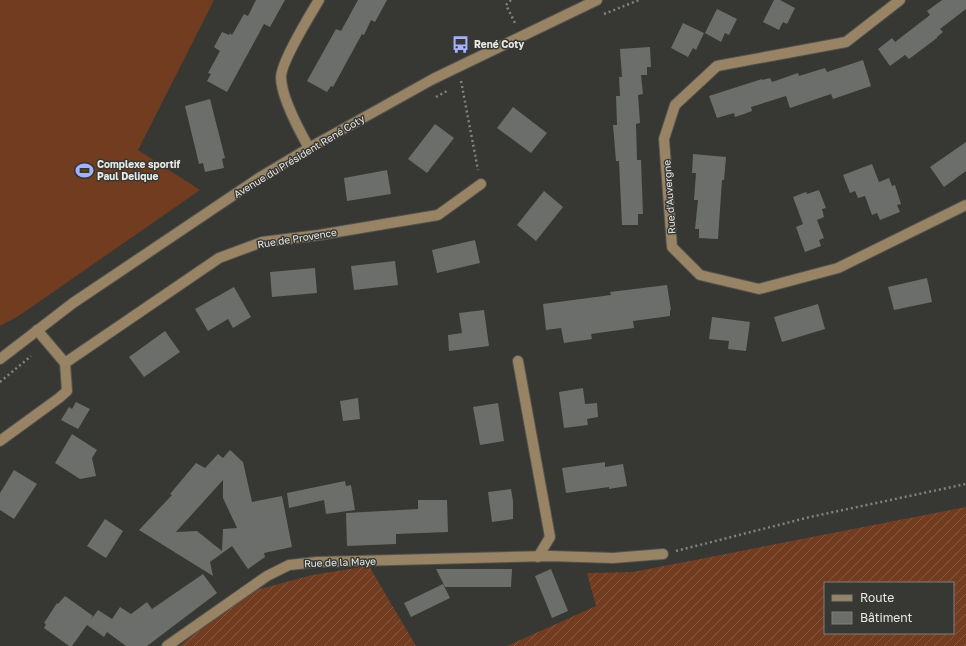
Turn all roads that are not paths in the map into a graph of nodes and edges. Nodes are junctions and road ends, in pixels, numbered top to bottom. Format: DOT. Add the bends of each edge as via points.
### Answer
graph roads {
  1 [pos="319,0"];
  2 [pos="597,0"];
  3 [pos="900,0"];
  4 [pos="309,148"];
  5 [pos="481,184"];
  6 [pos="966,205"];
  7 [pos="37,330"];
  8 [pos="10,351"];
  9 [pos="0,353"];
  10 [pos="0,359"];
  11 [pos="518,361"];
  12 [pos="65,363"];
  13 [pos="0,442"];
  14 [pos="663,554"];
  15 [pos="538,557"];
  16 [pos="167,646"];
  1 -- 4 [label="street" via="287,59 281,76 284,94"];
  2 -- 4 [label="street, Avenue du Président René Coty" via="426,82"];
  3 -- 6 [label="street, Rue d'Auvergne" via="846,42 717,66 675,105 664,139 672,247 700,275 759,289 838,268"];
  4 -- 7 [label="street, Avenue du Président René Coty" via="240,191"];
  5 -- 12 [label="street, Rue de Provence" via="438,214 319,235 262,242 219,258"];
  7 -- 8 [label="street, Avenue du Président René Coty"];
  7 -- 12 [label="street"];
  8 -- 9 [label="street"];
  8 -- 10 [label="street, Avenue du Président René Coty"];
  11 -- 15 [label="street" via="550,537"];
  12 -- 13 [label="street" via="67,391"];
  14 -- 15 [label="street, Rue de la Maye" via="613,558"];
  15 -- 16 [label="street, Rue de la Maye" via="317,562 289,565 267,576"];
}
